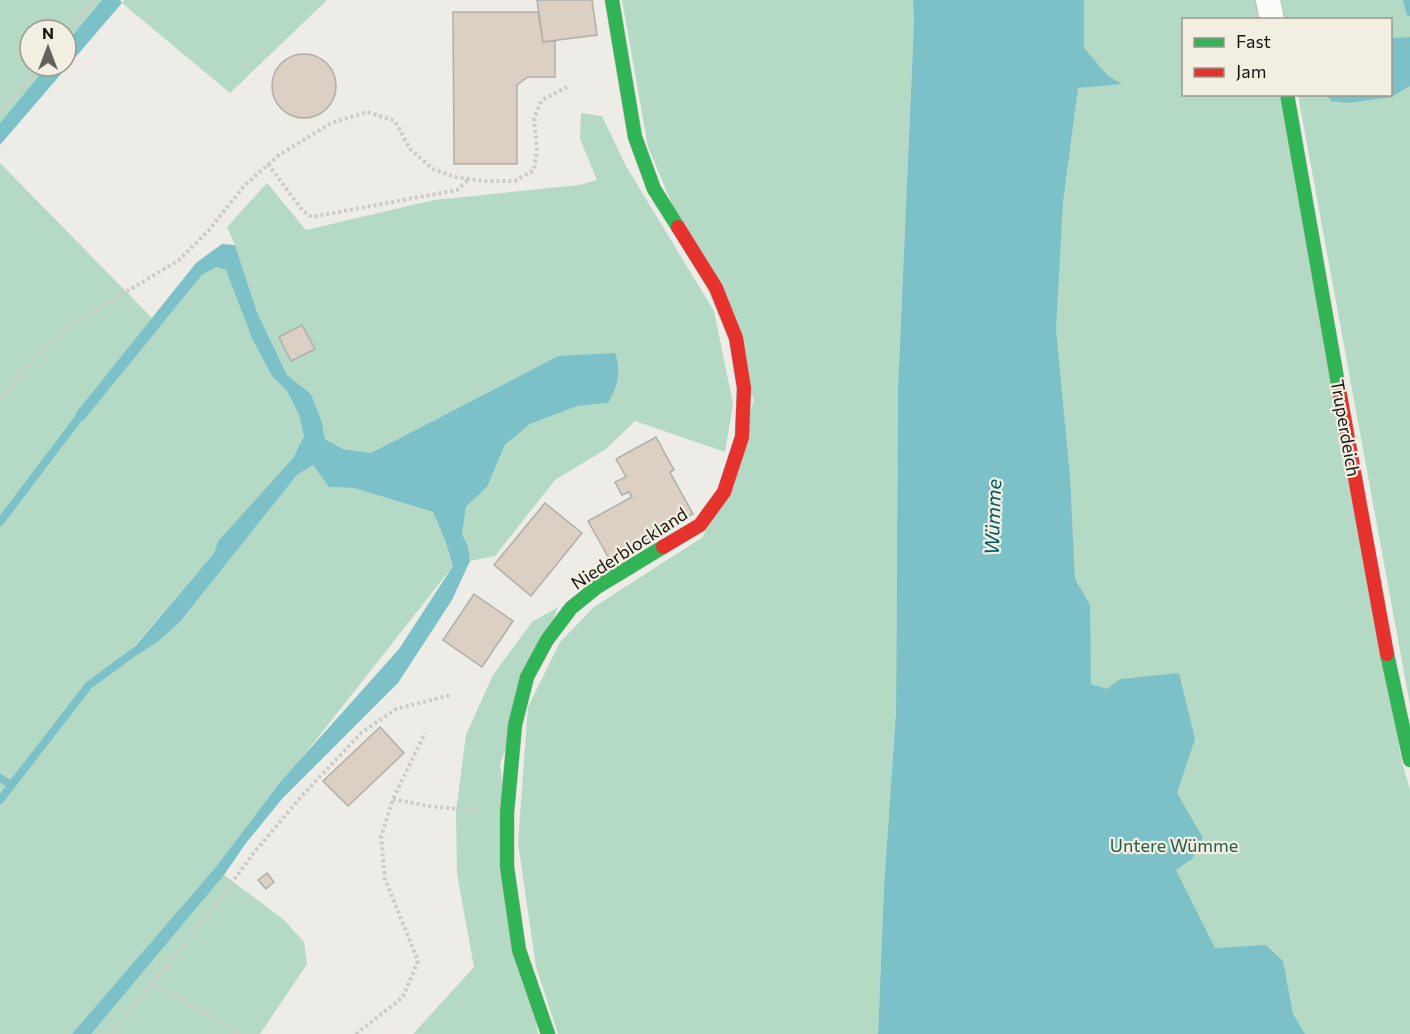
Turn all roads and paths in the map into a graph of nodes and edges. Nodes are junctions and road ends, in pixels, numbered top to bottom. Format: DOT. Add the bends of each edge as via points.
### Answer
graph roads {
  1 [pos="95,0"];
  2 [pos="612,0"];
  3 [pos="1268,0"];
  4 [pos="1272,18"];
  5 [pos="78,20"];
  6 [pos="29,78"];
  7 [pos="567,87"];
  8 [pos="1287,96"];
  9 [pos="0,112"];
  10 [pos="268,164"];
  11 [pos="469,179"];
  12 [pos="0,399"];
  13 [pos="452,695"];
  14 [pos="425,733"];
  15 [pos="1410,760"];
  16 [pos="393,799"];
  17 [pos="507,813"];
  18 [pos="153,983"];
  19 [pos="111,1034"];
  20 [pos="241,1034"];
  21 [pos="356,1034"];
  22 [pos="548,1034"];
  1 -- 5 [label="path"];
  2 -- 17 [label="street, Niederblockland" via="635,137 654,189 716,288 736,338 744,388 742,437 724,492 700,525 597,587 572,608 547,640 527,677 515,725"];
  3 -- 4 [label="street"];
  6 -- 9 [label="path"];
  7 -- 11 [label="path" via="542,100 534,118 534,170 515,181"];
  8 -- 15 [label="street, Truperdeich" via="1375,591"];
  10 -- 11 [label="path" via="302,210 312,217 457,190"];
  10 -- 11 [label="path" via="331,123 367,112 396,121 410,149 433,169"];
  10 -- 12 [label="path" via="179,260 61,331"];
  13 -- 18 [label="path" via="396,709 361,734 253,854"];
  14 -- 16 [label="path"];
  16 -- 17 [label="path"];
  16 -- 21 [label="path" via="381,837 385,879 418,961 402,997"];
  17 -- 22 [label="street, Niederblockland" via="507,867 519,950"];
  18 -- 19 [label="path"];
  18 -- 20 [label="path"];
}
